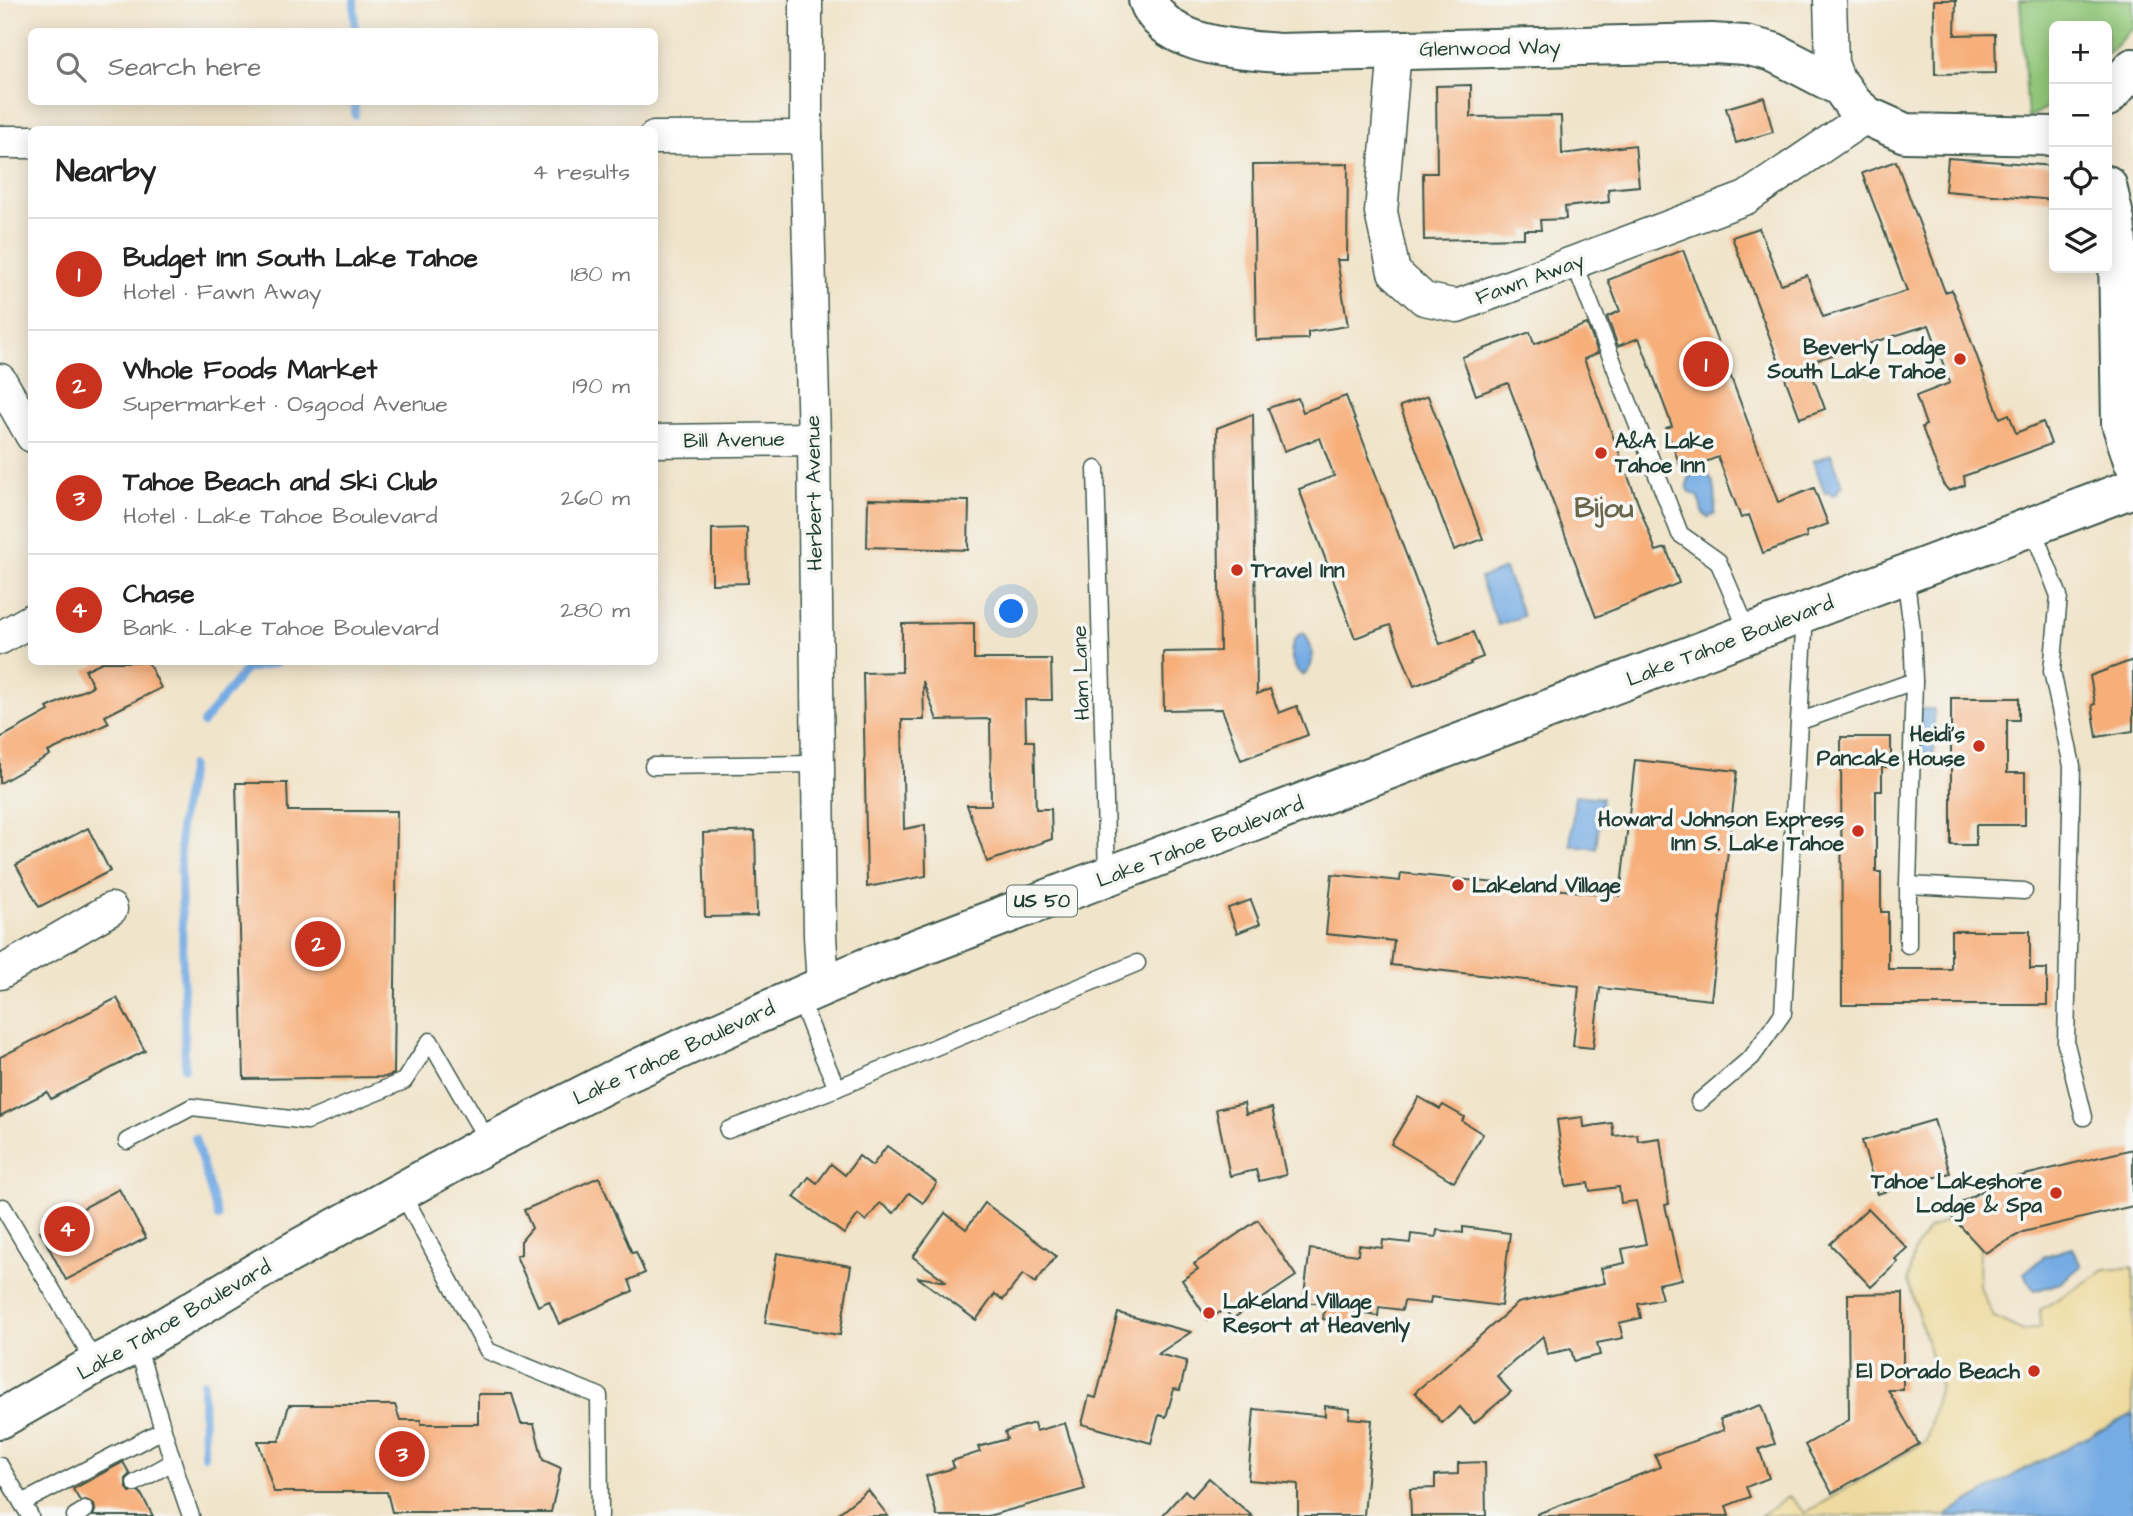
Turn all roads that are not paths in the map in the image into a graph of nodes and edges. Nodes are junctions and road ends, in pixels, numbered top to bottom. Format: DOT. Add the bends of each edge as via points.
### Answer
graph roads {
  1 [pos="806,0"];
  2 [pos="1148,0"];
  3 [pos="1830,0"];
  4 [pos="1395,50"];
  5 [pos="2133,68"];
  6 [pos="1841,87"];
  7 [pos="2112,91"];
  8 [pos="1867,116"];
  9 [pos="2049,136"];
  10 [pos="806,137"];
  11 [pos="658,138"];
  12 [pos="0,142"];
  13 [pos="28,142"];
  14 [pos="2112,208"];
  15 [pos="1574,262"];
  16 [pos="0,380"];
  17 [pos="28,429"];
  18 [pos="814,439"];
  19 [pos="658,440"];
  20 [pos="2133,461"];
  21 [pos="1096,469"];
  22 [pos="2133,488"];
  23 [pos="2032,527"];
  24 [pos="1905,575"];
  25 [pos="1805,613"];
  26 [pos="28,622"];
  27 [pos="1749,634"];
  28 [pos="0,638"];
  29 [pos="1914,681"];
  30 [pos="1801,721"];
  31 [pos="818,764"];
  32 [pos="653,766"];
  33 [pos="1107,876"];
  34 [pos="1908,885"];
  35 [pos="2024,891"];
  36 [pos="111,909"];
  37 [pos="1908,945"];
  38 [pos="1137,963"];
  39 [pos="0,973"];
  40 [pos="811,991"];
  41 [pos="837,1087"];
  42 [pos="1699,1102"];
  43 [pos="2084,1117"];
  44 [pos="728,1130"];
  45 [pos="127,1141"];
  46 [pos="489,1143"];
  47 [pos="401,1191"];
  48 [pos="3,1207"];
  49 [pos="136,1344"];
  50 [pos="96,1364"];
  51 [pos="0,1419"];
  52 [pos="163,1430"];
  53 [pos="171,1463"];
  54 [pos="0,1466"];
  55 [pos="135,1483"];
  56 [pos="26,1509"];
  57 [pos="185,1514"];
  58 [pos="600,1516"];
  1 -- 10 [label="street, Herbert Avenue"];
  2 -- 4 [label="main road, Glenwood Way" via="1169,29 1234,49"];
  3 -- 6 [label="street" via="1832,63"];
  4 -- 6 [label="main road, Glenwood Way" via="1745,45 1773,52"];
  4 -- 15 [label="street, Fawn Away" via="1381,212 1394,272 1424,299 1457,306"];
  5 -- 7 [label="main road"];
  6 -- 8 [label="main road"];
  8 -- 9 [label="main road" via="1905,133"];
  8 -- 15 [label="street, Fawn Away" via="1746,198"];
  10 -- 11 [label="street"];
  10 -- 18 [label="street, Herbert Avenue"];
  12 -- 13 [label="street"];
  14 -- 20 [label="main road" via="2118,254 2121,423"];
  15 -- 27 [label="lane" via="1679,534 1718,561"];
  16 -- 17 [label="street"];
  18 -- 19 [label="street, Bill Avenue"];
  18 -- 31 [label="street, Herbert Avenue"];
  21 -- 33 [label="lane, Ham Lane"];
  22 -- 23 [label="main road, Lake Tahoe Boulevard / US 50"];
  23 -- 24 [label="main road, Lake Tahoe Boulevard / US 50"];
  23 -- 43 [label="lane" via="2059,596 2052,671 2072,766 2066,1044"];
  24 -- 25 [label="main road, Lake Tahoe Boulevard / US 50"];
  24 -- 29 [label="lane"];
  25 -- 27 [label="main road, Lake Tahoe Boulevard / US 50"];
  25 -- 30 [label="lane"];
  26 -- 28 [label="street"];
  27 -- 33 [label="main road, Lake Tahoe Boulevard / US 50"];
  29 -- 30 [label="lane"];
  29 -- 34 [label="lane"];
  30 -- 42 [label="lane" via="1783,1013 1752,1057"];
  31 -- 32 [label="lane"];
  31 -- 40 [label="street, Herbert Avenue" via="820,936"];
  33 -- 40 [label="main road, Lake Tahoe Boulevard / US 50"];
  34 -- 35 [label="lane"];
  34 -- 37 [label="lane"];
  36 -- 39 [label="street"];
  38 -- 41 [label="lane"];
  40 -- 41 [label="lane"];
  40 -- 46 [label="main road, Lake Tahoe Boulevard / US 50" via="621,1076"];
  41 -- 44 [label="lane"];
  45 -- 46 [label="lane" via="192,1107 307,1121 404,1081 430,1041"];
  46 -- 47 [label="main road, Lake Tahoe Boulevard / US 50"];
  47 -- 49 [label="main road, Lake Tahoe Boulevard / US 50"];
  47 -- 58 [label="lane" via="488,1351 599,1396"];
  48 -- 50 [label="lane"];
  49 -- 50 [label="main road, Lake Tahoe Boulevard / US 50"];
  49 -- 52 [label="lane"];
  50 -- 51 [label="main road, Lake Tahoe Boulevard / US 50"];
  52 -- 53 [label="lane"];
  52 -- 56 [label="lane"];
  53 -- 55 [label="lane"];
  53 -- 57 [label="lane"];
  54 -- 56 [label="lane"];
}
